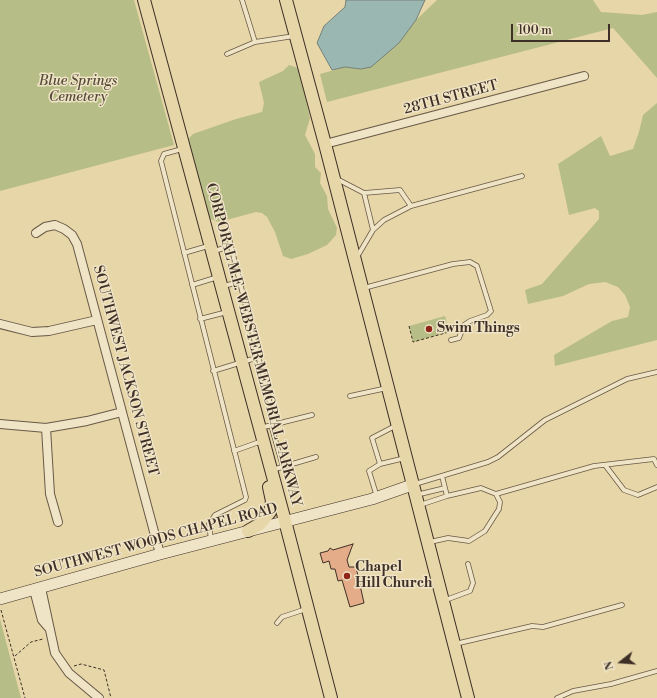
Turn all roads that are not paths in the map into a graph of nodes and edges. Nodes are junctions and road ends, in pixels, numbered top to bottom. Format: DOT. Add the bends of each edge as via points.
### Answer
graph roads {
  1 [pos="144,0"];
  2 [pos="242,0"];
  3 [pos="286,0"];
  4 [pos="296,36"];
  5 [pos="255,42"];
  6 [pos="227,54"];
  7 [pos="584,76"];
  8 [pos="325,144"];
  9 [pos="184,148"];
  10 [pos="522,176"];
  11 [pos="334,177"];
  12 [pos="364,193"];
  13 [pos="411,206"];
  14 [pos="227,230"];
  15 [pos="373,230"];
  16 [pos="36,233"];
  17 [pos="231,246"];
  18 [pos="211,248"];
  19 [pos="184,253"];
  20 [pos="355,261"];
  21 [pos="220,282"];
  22 [pos="240,282"];
  23 [pos="192,285"];
  24 [pos="362,288"];
  25 [pos="228,311"];
  26 [pos="200,319"];
  27 [pos="97,320"];
  28 [pos="0,324"];
  29 [pos="452,340"];
  30 [pos="259,357"];
  31 [pos="242,362"];
  32 [pos="213,371"];
  33 [pos="657,372"];
  34 [pos="387,387"];
  35 [pos="350,396"];
  36 [pos="122,412"];
  37 [pos="312,415"];
  38 [pos="0,424"];
  39 [pos="397,425"];
  40 [pos="269,426"];
  41 [pos="46,428"];
  42 [pos="263,441"];
  43 [pos="234,451"];
  44 [pos="316,457"];
  45 [pos="405,458"];
  46 [pos="380,464"];
  47 [pos="605,465"];
  48 [pos="657,465"];
  49 [pos="277,469"];
  50 [pos="442,476"];
  51 [pos="657,487"];
  52 [pos="445,488"];
  53 [pos="496,494"];
  54 [pos="415,495"];
  55 [pos="447,496"];
  56 [pos="377,497"];
  57 [pos="285,521"];
  58 [pos="58,522"];
  59 [pos="248,531"];
  60 [pos="211,540"];
  61 [pos="428,542"];
  62 [pos="160,554"];
  63 [pos="468,564"];
  64 [pos="37,589"];
  65 [pos="443,601"];
  66 [pos="0,604"];
  67 [pos="622,605"];
  68 [pos="308,608"];
  69 [pos="277,623"];
  70 [pos="454,644"];
  71 [pos="657,671"];
  72 [pos="99,698"];
  73 [pos="331,698"];
  74 [pos="468,698"];
  75 [pos="557,698"];
  1 -- 9 [label="main road, CORPORAL M.E. WEBSTER MEMORIAL PARKWAY"];
  2 -- 5 [label="lane"];
  3 -- 4 [label="main road"];
  4 -- 5 [label="lane"];
  4 -- 8 [label="main road"];
  5 -- 6 [label="lane"];
  7 -- 8 [label="street, 28TH STREET"];
  8 -- 11 [label="main road"];
  9 -- 18 [label="main road, CORPORAL M.E. WEBSTER MEMORIAL PARKWAY"];
  9 -- 19 [label="lane" via="164,154 161,161"];
  10 -- 13 [label="lane"];
  11 -- 12 [label="lane"];
  11 -- 20 [label="main road"];
  12 -- 13 [label="lane" via="400,190"];
  12 -- 15 [label="lane"];
  13 -- 15 [label="lane" via="384,220"];
  14 -- 17 [label="lane"];
  15 -- 20 [label="lane"];
  16 -- 27 [label="street, SOUTHWEST JACKSON STREET" via="45,227 55,225 72,235 77,244"];
  17 -- 18 [label="lane"];
  17 -- 22 [label="lane"];
  18 -- 19 [label="lane"];
  18 -- 21 [label="main road, CORPORAL M.E. WEBSTER MEMORIAL PARKWAY"];
  19 -- 23 [label="lane"];
  20 -- 24 [label="main road"];
  21 -- 22 [label="lane"];
  21 -- 23 [label="lane"];
  21 -- 25 [label="main road, CORPORAL M.E. WEBSTER MEMORIAL PARKWAY"];
  22 -- 30 [label="lane"];
  23 -- 26 [label="lane"];
  24 -- 29 [label="lane" via="453,264 470,262 477,266 491,311 487,315 470,320 464,325 459,338"];
  24 -- 34 [label="main road"];
  25 -- 26 [label="lane"];
  25 -- 31 [label="main road, CORPORAL M.E. WEBSTER MEMORIAL PARKWAY"];
  26 -- 32 [label="lane"];
  27 -- 28 [label="street" via="49,332 32,332"];
  27 -- 36 [label="street, SOUTHWEST JACKSON STREET"];
  30 -- 31 [label="lane"];
  30 -- 40 [label="lane"];
  31 -- 32 [label="lane"];
  31 -- 40 [label="main road, CORPORAL M.E. WEBSTER MEMORIAL PARKWAY"];
  32 -- 43 [label="lane"];
  33 -- 50 [label="lane" via="627,379 545,420 498,457"];
  34 -- 35 [label="lane"];
  34 -- 39 [label="main road"];
  36 -- 41 [label="street"];
  36 -- 62 [label="street, SOUTHWEST JACKSON STREET"];
  37 -- 40 [label="lane"];
  38 -- 41 [label="street"];
  39 -- 45 [label="main road"];
  39 -- 46 [label="lane" via="372,438"];
  40 -- 42 [label="main road, CORPORAL M.E. WEBSTER MEMORIAL PARKWAY"];
  40 -- 49 [label="lane"];
  41 -- 58 [label="street" via="50,494"];
  42 -- 43 [label="lane"];
  42 -- 49 [label="main road, CORPORAL M.E. WEBSTER MEMORIAL PARKWAY"];
  42 -- 59 [label="main road" via="262,453 271,506 266,518"];
  43 -- 60 [label="lane" via="246,497 245,500 215,515 209,524"];
  44 -- 49 [label="lane"];
  45 -- 46 [label="lane"];
  45 -- 54 [label="main road"];
  46 -- 56 [label="lane" via="369,471"];
  47 -- 48 [label="lane" via="654,460"];
  47 -- 51 [label="lane" via="624,490 638,495"];
  47 -- 53 [label="lane"];
  49 -- 57 [label="main road, CORPORAL M.E. WEBSTER MEMORIAL PARKWAY"];
  50 -- 52 [label="lane"];
  50 -- 54 [label="lane"];
  52 -- 54 [label="lane"];
  52 -- 55 [label="lane"];
  53 -- 55 [label="lane" via="481,488"];
  53 -- 61 [label="lane" via="500,502 499,509 485,530 469,541 448,538"];
  54 -- 55 [label="lane"];
  54 -- 56 [label="main road, SOUTHWEST WOODS CHAPEL ROAD"];
  54 -- 61 [label="main road"];
  56 -- 57 [label="main road, SOUTHWEST WOODS CHAPEL ROAD"];
  57 -- 59 [label="main road, SOUTHWEST WOODS CHAPEL ROAD"];
  57 -- 68 [label="main road, CORPORAL M.E. WEBSTER MEMORIAL PARKWAY"];
  59 -- 60 [label="main road, SOUTHWEST WOODS CHAPEL ROAD"];
  60 -- 62 [label="main road, SOUTHWEST WOODS CHAPEL ROAD"];
  61 -- 65 [label="main road"];
  62 -- 64 [label="main road, SOUTHWEST WOODS CHAPEL ROAD"];
  63 -- 65 [label="lane" via="473,584 470,591"];
  64 -- 66 [label="main road, SOUTHWEST WOODS CHAPEL ROAD"];
  64 -- 72 [label="street" via="42,620 48,626 55,653 61,664"];
  65 -- 70 [label="main road"];
  67 -- 70 [label="lane" via="543,627 532,626"];
  68 -- 69 [label="lane" via="282,617"];
  68 -- 73 [label="main road, CORPORAL M.E. WEBSTER MEMORIAL PARKWAY"];
  70 -- 74 [label="main road"];
  71 -- 75 [label="lane" via="573,691"];
}
